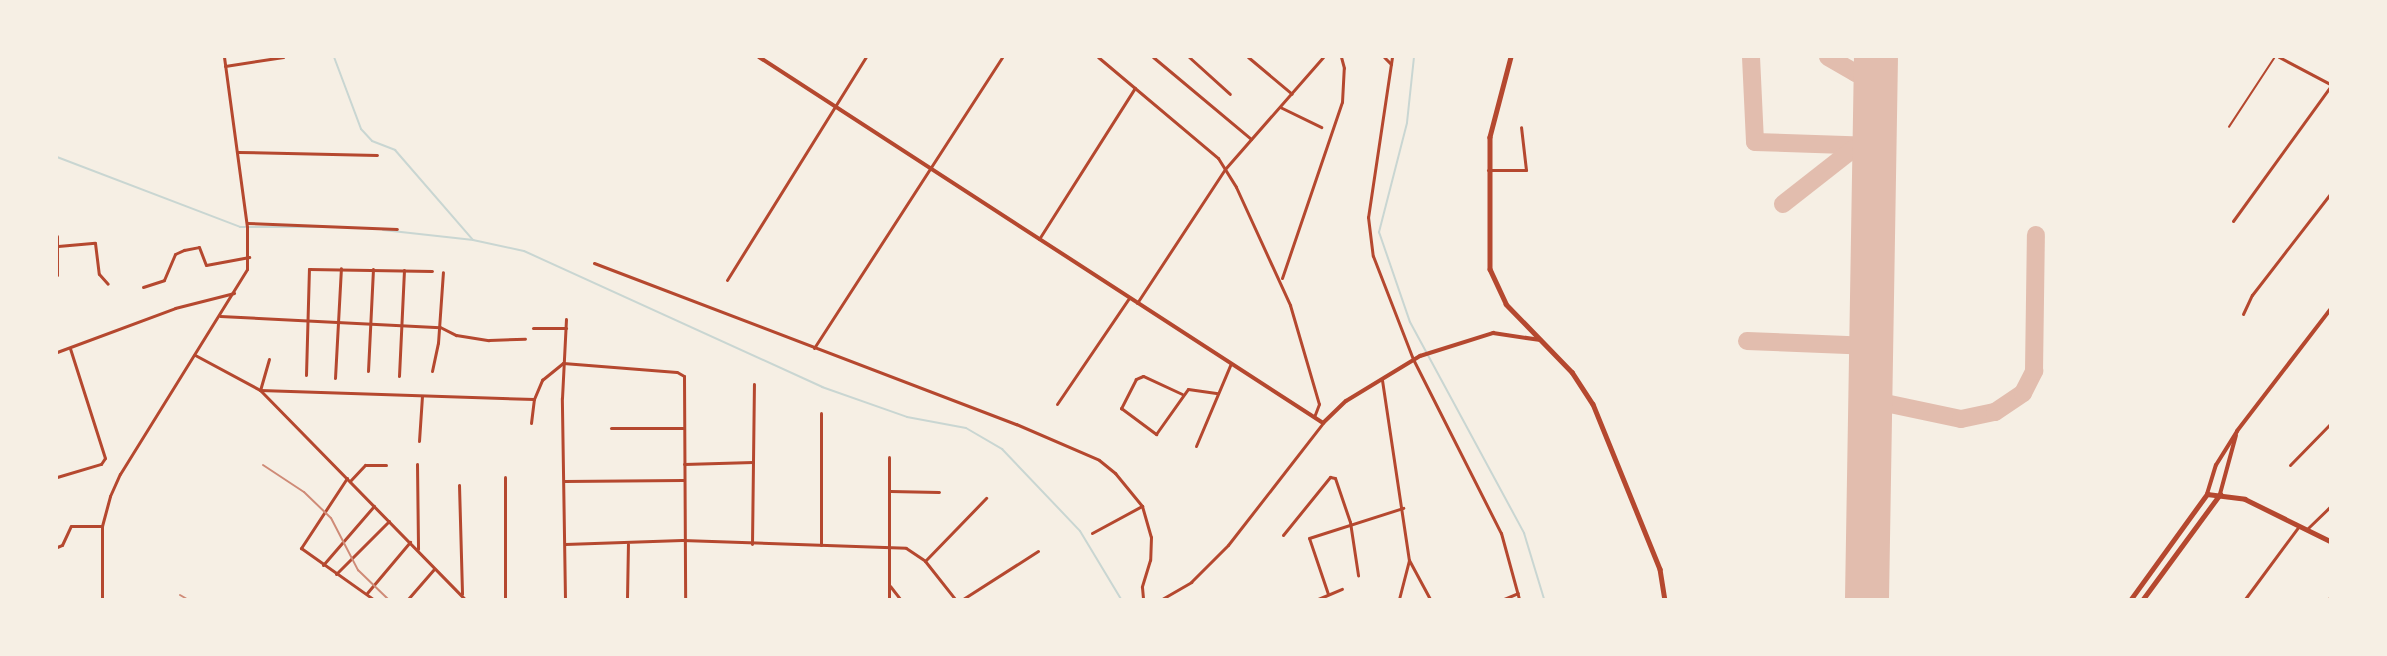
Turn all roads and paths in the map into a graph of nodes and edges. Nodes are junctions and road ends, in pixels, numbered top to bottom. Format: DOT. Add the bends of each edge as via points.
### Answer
graph roads {
  1 [pos="224,57"];
  2 [pos="283,57"];
  3 [pos="759,57"];
  4 [pos="866,57"];
  5 [pos="1002,57"];
  6 [pos="1098,57"];
  7 [pos="1153,57"];
  8 [pos="1189,57"];
  9 [pos="1248,57"];
  10 [pos="1323,57"];
  11 [pos="1341,57"];
  12 [pos="1384,57"];
  13 [pos="1392,57"];
  14 [pos="1511,57"];
  15 [pos="2277,57"];
  16 [pos="1391,64"];
  17 [pos="225,66"];
  18 [pos="2330,86"];
  19 [pos="1135,88"];
  20 [pos="1230,93"];
  21 [pos="1292,94"];
  22 [pos="834,106"];
  23 [pos="1280,108"];
  24 [pos="1321,126"];
  25 [pos="1521,127"];
  26 [pos="2229,127"];
  27 [pos="1251,139"];
  28 [pos="238,152"];
  29 [pos="377,155"];
  30 [pos="1225,169"];
  31 [pos="1488,170"];
  32 [pos="930,171"];
  33 [pos="2330,194"];
  34 [pos="2233,221"];
  35 [pos="247,225"];
  36 [pos="397,229"];
  37 [pos="57,236"];
  38 [pos="1039,239"];
  39 [pos="58,246"];
  40 [pos="249,257"];
  41 [pos="594,263"];
  42 [pos="341,267"];
  43 [pos="372,269"];
  44 [pos="404,270"];
  45 [pos="432,271"];
  46 [pos="443,272"];
  47 [pos="57,274"];
  48 [pos="727,280"];
  49 [pos="1282,280"];
  50 [pos="108,284"];
  51 [pos="143,287"];
  52 [pos="234,293"];
  53 [pos="1129,298"];
  54 [pos="1137,303"];
  55 [pos="2330,310"];
  56 [pos="2243,314"];
  57 [pos="220,316"];
  58 [pos="566,319"];
  59 [pos="308,320"];
  60 [pos="338,322"];
  61 [pos="369,324"];
  62 [pos="400,325"];
  63 [pos="440,327"];
  64 [pos="533,328"];
  65 [pos="566,328"];
  66 [pos="525,339"];
  67 [pos="1540,340"];
  68 [pos="70,348"];
  69 [pos="814,348"];
  70 [pos="57,352"];
  71 [pos="195,355"];
  72 [pos="268,358"];
  73 [pos="1413,359"];
  74 [pos="563,363"];
  75 [pos="1231,363"];
  76 [pos="368,371"];
  77 [pos="432,371"];
  78 [pos="306,375"];
  79 [pos="399,375"];
  80 [pos="336,378"];
  81 [pos="1382,378"];
  82 [pos="754,384"];
  83 [pos="261,390"];
  84 [pos="1218,393"];
  85 [pos="1182,394"];
  86 [pos="422,396"];
  87 [pos="534,399"];
  88 [pos="1057,404"];
  89 [pos="821,413"];
  90 [pos="1314,417"];
  91 [pos="531,423"];
  92 [pos="1323,423"];
  93 [pos="2330,424"];
  94 [pos="611,428"];
  95 [pos="683,428"];
  96 [pos="2237,431"];
  97 [pos="419,441"];
  98 [pos="1196,446"];
  99 [pos="890,457"];
  100 [pos="753,462"];
  101 [pos="417,464"];
  102 [pos="684,464"];
  103 [pos="386,465"];
  104 [pos="2290,465"];
  105 [pos="57,477"];
  106 [pos="505,477"];
  107 [pos="348,479"];
  108 [pos="683,480"];
  109 [pos="564,481"];
  110 [pos="459,485"];
  111 [pos="890,491"];
  112 [pos="939,492"];
  113 [pos="2207,494"];
  114 [pos="2220,494"];
  115 [pos="986,498"];
  116 [pos="374,506"];
  117 [pos="1142,506"];
  118 [pos="2330,507"];
  119 [pos="1403,508"];
  120 [pos="389,521"];
  121 [pos="1350,522"];
  122 [pos="2300,525"];
  123 [pos="102,526"];
  124 [pos="2308,528"];
  125 [pos="1092,533"];
  126 [pos="1283,535"];
  127 [pos="682,540"];
  128 [pos="2330,541"];
  129 [pos="410,542"];
  130 [pos="565,544"];
  131 [pos="628,544"];
  132 [pos="752,544"];
  133 [pos="821,545"];
  134 [pos="57,547"];
  135 [pos="890,547"];
  136 [pos="418,549"];
  137 [pos="1038,551"];
  138 [pos="1409,560"];
  139 [pos="926,561"];
  140 [pos="323,565"];
  141 [pos="434,569"];
  142 [pos="336,574"];
  143 [pos="1358,575"];
  144 [pos="889,584"];
  145 [pos="1342,589"];
  146 [pos="367,593"];
  147 [pos="1518,593"];
  148 [pos="1328,594"];
  149 [pos="462,595"];
  150 [pos="102,599"];
  151 [pos="373,599"];
  152 [pos="408,599"];
  153 [pos="465,599"];
  154 [pos="505,599"];
  155 [pos="565,599"];
  156 [pos="627,599"];
  157 [pos="685,599"];
  158 [pos="889,599"];
  159 [pos="900,599"];
  160 [pos="955,599"];
  161 [pos="963,599"];
  162 [pos="1143,599"];
  163 [pos="1162,599"];
  164 [pos="1318,599"];
  165 [pos="1399,599"];
  166 [pos="1430,599"];
  167 [pos="1504,599"];
  168 [pos="1520,599"];
  169 [pos="1665,599"];
  170 [pos="2132,599"];
  171 [pos="2143,599"];
  172 [pos="2245,599"];
  1 -- 17 [label="street"];
  2 -- 17 [label="street"];
  3 -- 22 [label="street"];
  4 -- 22 [label="street"];
  5 -- 32 [label="street"];
  6 -- 19 [label="street"];
  7 -- 27 [label="street"];
  8 -- 20 [label="street"];
  9 -- 21 [label="street"];
  10 -- 21 [label="street"];
  11 -- 49 [label="street" via="1342,102"];
  12 -- 16 [label="street"];
  13 -- 16 [label="street"];
  14 -- 31 [label="main road" via="1491,131"];
  15 -- 18 [label="street"];
  15 -- 26 [label="lane"];
  16 -- 73 [label="street" via="1371,187 1369,232 1395,320"];
  17 -- 28 [label="street"];
  18 -- 34 [label="street"];
  19 -- 30 [label="street" via="1218,158"];
  19 -- 38 [label="street"];
  21 -- 23 [label="street"];
  22 -- 32 [label="street"];
  22 -- 48 [label="street"];
  23 -- 24 [label="street"];
  23 -- 27 [label="street"];
  25 -- 31 [label="street" via="1526,170"];
  27 -- 30 [label="street"];
  28 -- 29 [label="street"];
  28 -- 35 [label="street"];
  30 -- 49 [label="street"];
  30 -- 54 [label="street"];
  31 -- 67 [label="main road" via="1490,269 1506,304"];
  32 -- 38 [label="street"];
  32 -- 69 [label="street"];
  33 -- 56 [label="street" via="2253,295"];
  35 -- 36 [label="street"];
  35 -- 40 [label="street"];
  37 -- 39 [label="street"];
  38 -- 53 [label="street"];
  39 -- 47 [label="street"];
  39 -- 50 [label="street" via="95,243 99,274"];
  40 -- 51 [label="street" via="206,265 200,247 184,249 175,254 164,280"];
  40 -- 52 [label="street"];
  41 -- 69 [label="street"];
  42 -- 43 [label="street"];
  42 -- 59 [label="street" via="309,269"];
  42 -- 60 [label="street"];
  43 -- 44 [label="street"];
  43 -- 61 [label="street"];
  44 -- 45 [label="street"];
  44 -- 62 [label="street"];
  46 -- 63 [label="street"];
  49 -- 90 [label="street" via="1318,398"];
  52 -- 57 [label="street"];
  52 -- 68 [label="street" via="175,308"];
  53 -- 54 [label="street"];
  53 -- 88 [label="street"];
  54 -- 75 [label="street"];
  55 -- 96 [label="street"];
  57 -- 59 [label="street"];
  57 -- 71 [label="street"];
  58 -- 65 [label="street"];
  59 -- 60 [label="street"];
  59 -- 78 [label="street"];
  60 -- 61 [label="street"];
  60 -- 80 [label="street"];
  61 -- 62 [label="street"];
  61 -- 76 [label="street"];
  62 -- 63 [label="street"];
  62 -- 79 [label="street"];
  63 -- 66 [label="street" via="456,335 489,340"];
  63 -- 77 [label="street"];
  64 -- 65 [label="street"];
  65 -- 74 [label="street"];
  67 -- 73 [label="street" via="1493,333"];
  67 -- 169 [label="main road" via="1572,372 1593,404 1660,569"];
  68 -- 70 [label="street"];
  68 -- 105 [label="street" via="105,458 101,464"];
  69 -- 117 [label="street" via="1080,451 1115,473"];
  71 -- 83 [label="street"];
  71 -- 123 [label="street" via="120,474"];
  72 -- 83 [label="street"];
  73 -- 81 [label="street"];
  73 -- 147 [label="street" via="1501,533"];
  74 -- 87 [label="street" via="542,380"];
  74 -- 95 [label="street" via="681,374"];
  74 -- 109 [label="street"];
  75 -- 84 [label="street"];
  75 -- 90 [label="street"];
  81 -- 92 [label="street"];
  81 -- 119 [label="street"];
  82 -- 100 [label="street"];
  83 -- 86 [label="street"];
  83 -- 107 [label="street"];
  84 -- 85 [label="street" via="1188,389"];
  84 -- 98 [label="street"];
  85 -- 85 [label="street" via="1156,434 1121,408 1136,379 1143,376"];
  86 -- 87 [label="street"];
  86 -- 97 [label="street"];
  87 -- 91 [label="street"];
  89 -- 133 [label="street"];
  90 -- 92 [label="street"];
  92 -- 163 [label="street" via="1228,545 1191,582"];
  93 -- 104 [label="street"];
  94 -- 95 [label="street"];
  95 -- 102 [label="street"];
  96 -- 113 [label="street" via="2216,465"];
  96 -- 114 [label="street"];
  99 -- 111 [label="street"];
  100 -- 102 [label="street"];
  100 -- 132 [label="street"];
  101 -- 136 [label="street"];
  102 -- 108 [label="street"];
  103 -- 107 [label="street" via="365,465"];
  106 -- 154 [label="street"];
  107 -- 116 [label="street"];
  107 -- 140 [label="street" via="301,543 301,549"];
  108 -- 109 [label="street"];
  108 -- 127 [label="street"];
  109 -- 130 [label="street"];
  110 -- 149 [label="street"];
  111 -- 112 [label="street"];
  111 -- 135 [label="street"];
  113 -- 114 [label="main road"];
  113 -- 170 [label="main road"];
  114 -- 122 [label="main road" via="2245,499"];
  114 -- 171 [label="main road"];
  115 -- 139 [label="street"];
  116 -- 120 [label="street"];
  116 -- 140 [label="street"];
  117 -- 125 [label="street"];
  117 -- 162 [label="street" via="1151,537"];
  118 -- 124 [label="street"];
  119 -- 121 [label="street"];
  119 -- 138 [label="street"];
  120 -- 129 [label="street"];
  120 -- 142 [label="street"];
  121 -- 126 [label="street" via="1336,480 1329,477"];
  121 -- 143 [label="street"];
  121 -- 148 [label="street" via="1311,535 1308,540"];
  122 -- 124 [label="main road"];
  122 -- 172 [label="street"];
  123 -- 134 [label="street" via="71,526 62,545"];
  123 -- 150 [label="street"];
  124 -- 128 [label="main road"];
  127 -- 131 [label="street"];
  127 -- 132 [label="street"];
  127 -- 157 [label="street"];
  129 -- 136 [label="street"];
  129 -- 146 [label="street"];
  130 -- 131 [label="street"];
  130 -- 155 [label="street"];
  131 -- 156 [label="street"];
  132 -- 133 [label="street"];
  133 -- 135 [label="street"];
  135 -- 139 [label="street" via="914,551"];
  135 -- 144 [label="street"];
  136 -- 141 [label="street"];
  137 -- 161 [label="street"];
  138 -- 165 [label="street"];
  138 -- 166 [label="street"];
  139 -- 160 [label="street"];
  140 -- 142 [label="street"];
  141 -- 149 [label="street"];
  141 -- 152 [label="street"];
  142 -- 146 [label="street"];
  144 -- 158 [label="street"];
  144 -- 159 [label="street"];
  145 -- 148 [label="street"];
  146 -- 151 [label="street"];
  147 -- 167 [label="street"];
  147 -- 168 [label="street"];
  148 -- 164 [label="street"];
  149 -- 153 [label="street"];
}
